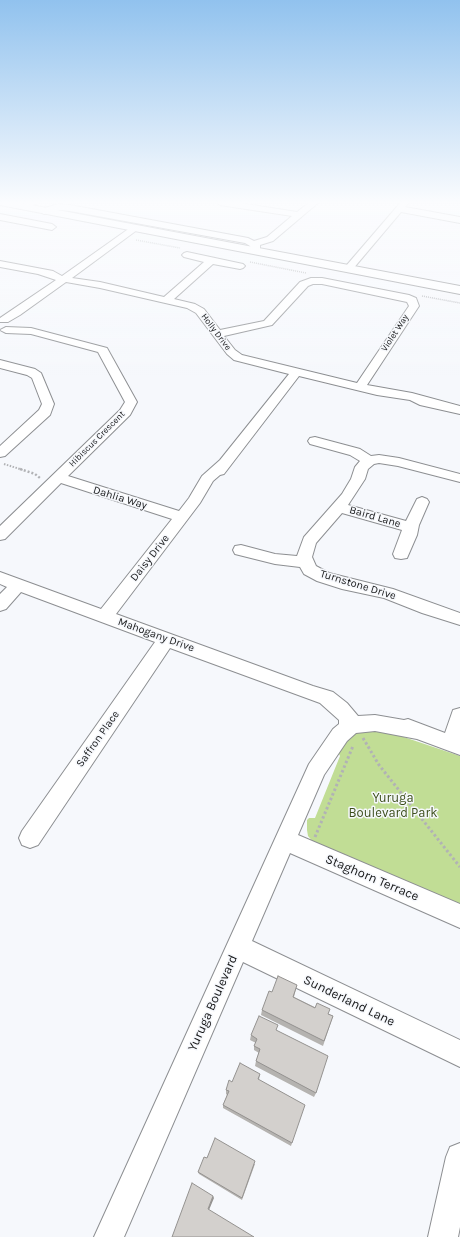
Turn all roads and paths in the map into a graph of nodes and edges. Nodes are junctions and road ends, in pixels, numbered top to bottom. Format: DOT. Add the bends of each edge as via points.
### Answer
graph roads {
  1 [pos="96,260"];
  2 [pos="206,260"];
  3 [pos="311,260"];
  4 [pos="361,260"];
  5 [pos="211,261"];
  6 [pos="0,264"];
  7 [pos="240,266"];
  8 [pos="353,269"];
  9 [pos="69,279"];
  10 [pos="460,290"];
  11 [pos="166,300"];
  12 [pos="17,323"];
  13 [pos="2,325"];
  14 [pos="31,331"];
  15 [pos="217,334"];
  16 [pos="0,364"];
  17 [pos="296,372"];
  18 [pos="360,387"];
  19 [pos="460,410"];
  20 [pos="315,441"];
  21 [pos="0,453"];
  22 [pos="369,461"];
  23 [pos="0,462"];
  24 [pos="460,478"];
  25 [pos="54,481"];
  26 [pos="422,502"];
  27 [pos="340,507"];
  28 [pos="182,517"];
  29 [pos="410,528"];
  30 [pos="0,535"];
  31 [pos="241,550"];
  32 [pos="401,554"];
  33 [pos="305,562"];
  34 [pos="0,578"];
  35 [pos="18,585"];
  36 [pos="0,605"];
  37 [pos="104,617"];
  38 [pos="460,620"];
  39 [pos="167,639"];
  40 [pos="460,716"];
  41 [pos="350,730"];
  42 [pos="456,745"];
  43 [pos="30,838"];
  44 [pos="285,840"];
  45 [pos="310,851"];
  46 [pos="460,867"];
  47 [pos="460,916"];
  48 [pos="238,947"];
  49 [pos="460,1054"];
  50 [pos="460,1157"];
  51 [pos="108,1237"];
  52 [pos="443,1237"];
  1 -- 9 [label="street"];
  2 -- 5 [label="street"];
  3 -- 8 [label="main road"];
  4 -- 8 [label="street"];
  5 -- 7 [label="street"];
  5 -- 11 [label="street"];
  6 -- 9 [label="street, Holly Drive"];
  8 -- 10 [label="main road"];
  9 -- 11 [label="street, Holly Drive"];
  9 -- 12 [label="street" via="40,304 26,312"];
  9 -- 13 [label="street"];
  11 -- 15 [label="street, Holly Drive" via="198,308"];
  12 -- 13 [label="street" via="12,320"];
  12 -- 14 [label="street, Hibiscus Crescent"];
  13 -- 14 [label="street, Hibiscus Crescent"];
  14 -- 25 [label="street, Hibiscus Crescent" via="103,350 130,402 125,412"];
  15 -- 17 [label="street, Holly Drive" via="236,356"];
  15 -- 18 [label="street, Violet Way" via="268,323 304,284 311,281 322,281 412,300 414,306"];
  16 -- 21 [label="street" via="37,376 48,404 45,412"];
  17 -- 18 [label="street, Holly Drive"];
  17 -- 28 [label="street, Daisy Drive" via="225,463 211,486 195,500"];
  18 -- 19 [label="street, Holly Drive" via="402,399"];
  20 -- 22 [label="street" via="355,452"];
  22 -- 24 [label="street" via="379,459 399,462"];
  22 -- 27 [label="street" via="362,467 353,488"];
  23 -- 25 [label="path"];
  25 -- 28 [label="street, Dahlia Way"];
  25 -- 30 [label="street, Hibiscus Crescent"];
  26 -- 29 [label="street, Baird Lane"];
  27 -- 29 [label="street, Baird Lane"];
  27 -- 33 [label="street" via="309,541"];
  28 -- 37 [label="street, Daisy Drive"];
  29 -- 32 [label="street, Baird Lane"];
  31 -- 33 [label="street" via="275,560"];
  33 -- 38 [label="street, Turnstone Drive" via="310,570 323,577 387,593"];
  34 -- 35 [label="street, Mahogany Drive"];
  35 -- 36 [label="street"];
  35 -- 37 [label="street, Mahogany Drive"];
  37 -- 39 [label="street, Mahogany Drive"];
  39 -- 41 [label="street, Mahogany Drive" via="311,693"];
  39 -- 43 [label="street, Saffron Place"];
  40 -- 42 [label="street"];
  41 -- 42 [label="street" via="365,723 417,731"];
  41 -- 44 [label="street, Yuruga Boulevard" via="340,735 316,770"];
  41 -- 45 [label="path"];
  41 -- 46 [label="path" via="363,738 379,765"];
  44 -- 45 [label="street, Staghorn Terrace"];
  44 -- 48 [label="street, Yuruga Boulevard"];
  45 -- 47 [label="street, Staghorn Terrace"];
  48 -- 49 [label="street, Sunderland Lane"];
  48 -- 51 [label="street, Yuruga Boulevard"];
  50 -- 52 [label="street"];
}
